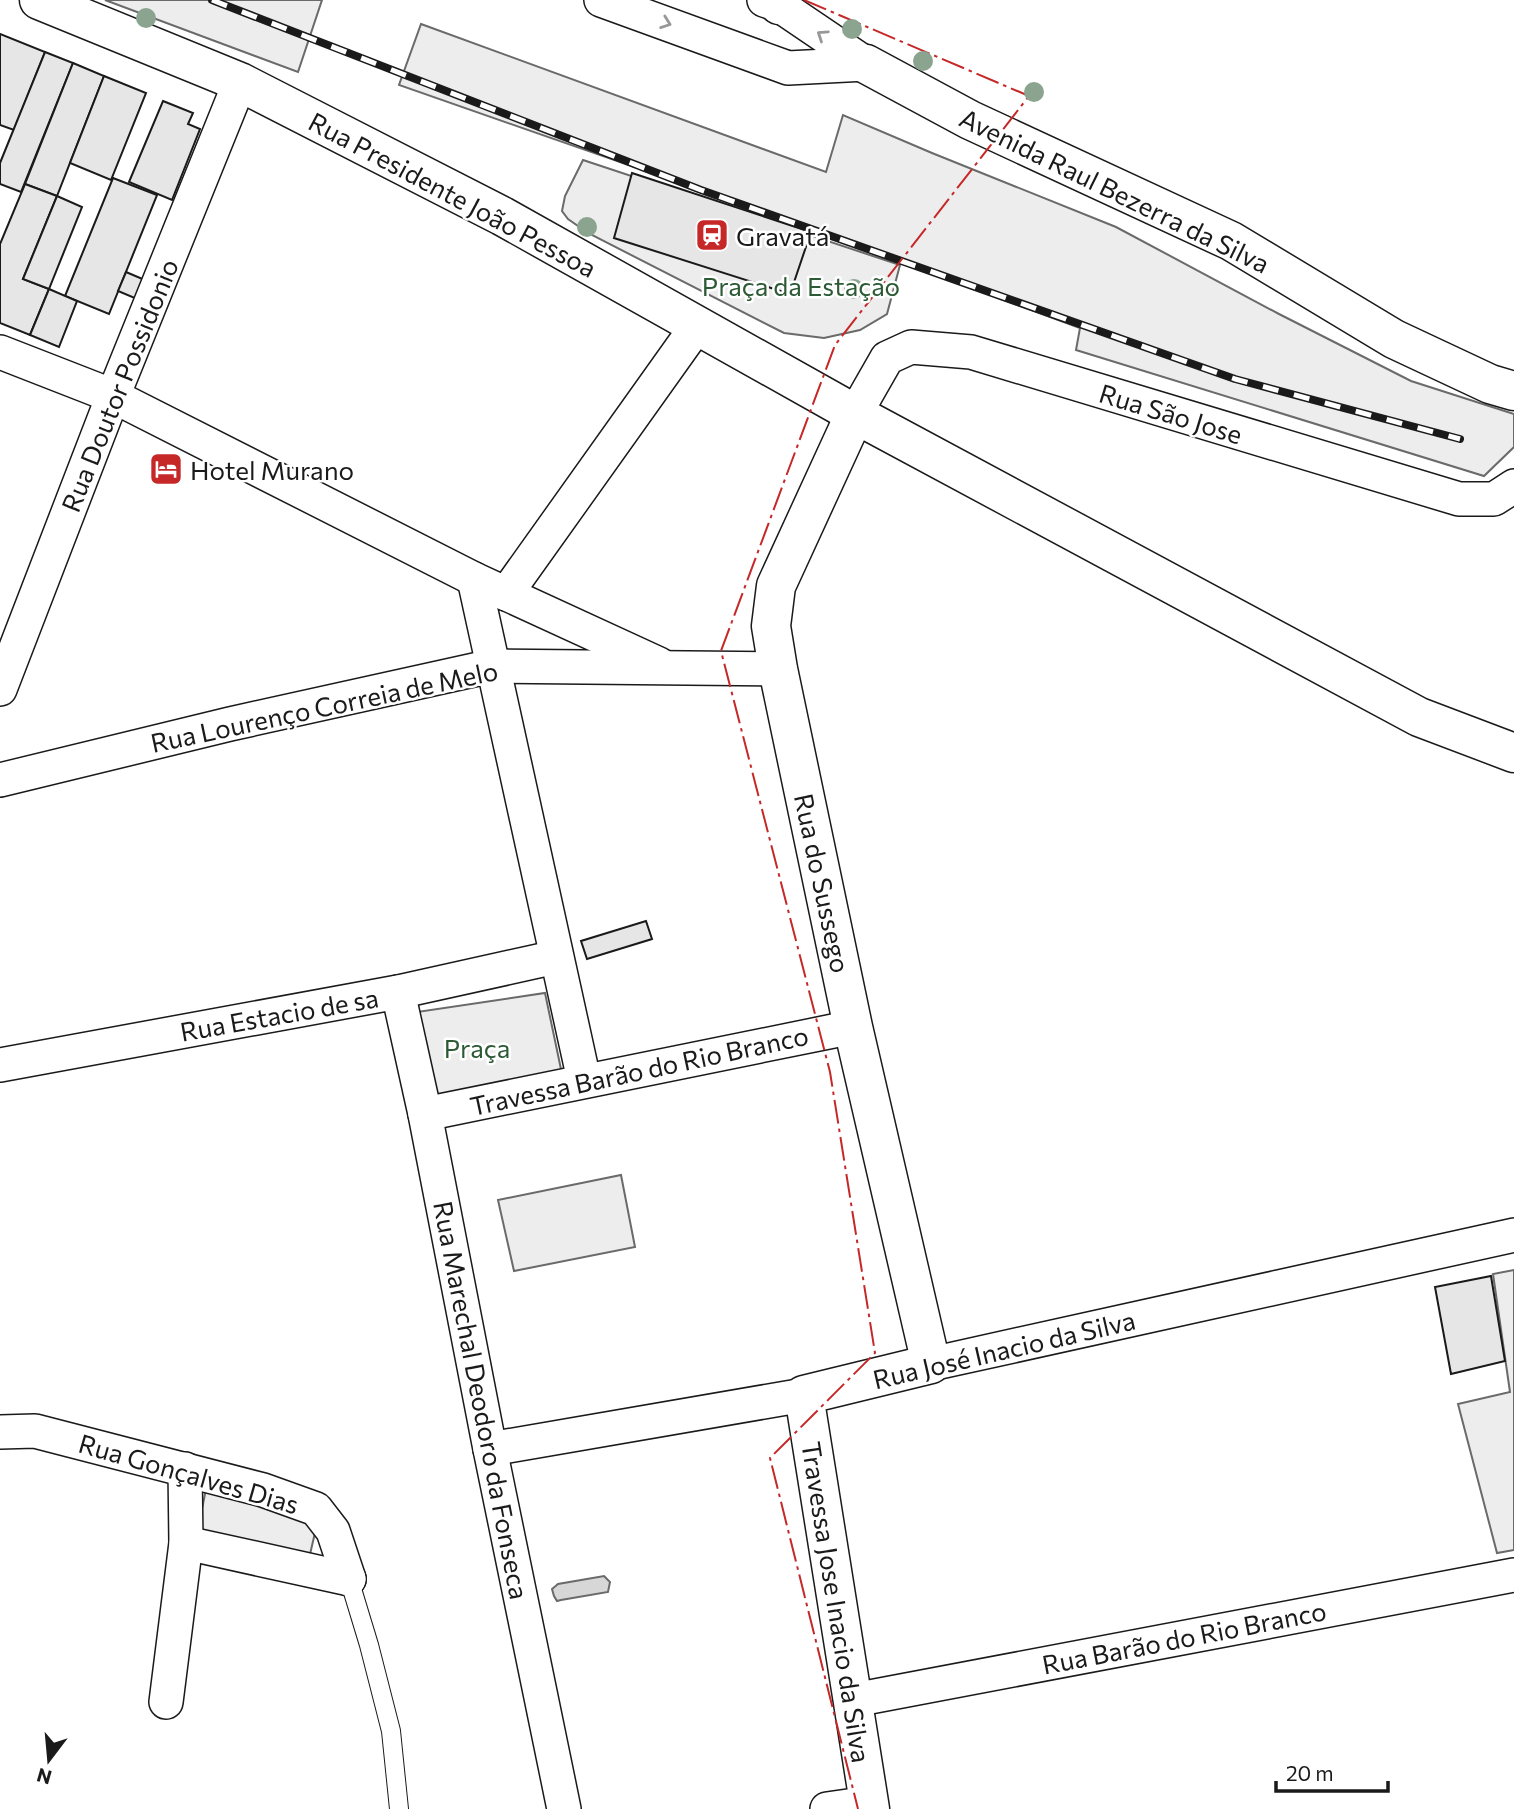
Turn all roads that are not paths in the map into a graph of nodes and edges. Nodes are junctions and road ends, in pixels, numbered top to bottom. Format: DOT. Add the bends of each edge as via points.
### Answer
graph roads {
  1 [pos="39,0"];
  2 [pos="601,0"];
  3 [pos="774,2"];
  4 [pos="866,65"];
  5 [pos="788,68"];
  6 [pos="240,82"];
  7 [pos="697,326"];
  8 [pos="0,352"];
  9 [pos="1514,391"];
  10 [pos="113,396"];
  11 [pos="855,414"];
  12 [pos="1514,486"];
  13 [pos="474,579"];
  14 [pos="506,594"];
  15 [pos="492,667"];
  16 [pos="671,669"];
  17 [pos="778,669"];
  18 [pos="0,689"];
  19 [pos="1514,753"];
  20 [pos="0,780"];
  21 [pos="556,957"];
  22 [pos="398,992"];
  23 [pos="853,1027"];
  24 [pos="0,1065"];
  25 [pos="584,1080"];
  26 [pos="425,1114"];
  27 [pos="1514,1235"];
  28 [pos="931,1364"];
  29 [pos="804,1395"];
  30 [pos="0,1432"];
  31 [pos="490,1449"];
  32 [pos="186,1469"];
  33 [pos="186,1543"];
  34 [pos="1514,1575"];
  35 [pos="349,1579"];
  36 [pos="854,1700"];
  37 [pos="166,1702"];
  38 [pos="870,1806"];
  39 [pos="399,1809"];
  40 [pos="564,1809"];
  41 [pos="827,1809"];
  1 -- 6 [label="street, Rua Presidente João Pessoa"];
  2 -- 5 [label="street, Avenida Raul Bezerra da Silva, one-way"];
  4 -- 3 [label="street, Avenida Raul Bezerra da Silva, one-way"];
  3 -- 5 [label="street"];
  4 -- 5 [label="street, Avenida Raul Bezerra da Silva"];
  4 -- 9 [label="street, Avenida Raul Bezerra da Silva" via="971,120 1231,242 1394,340"];
  6 -- 7 [label="street, Rua Presidente João Pessoa" via="502,216"];
  6 -- 10 [label="street, Rua Doutor Possidonio"];
  7 -- 11 [label="street, Rua Presidente João Pessoa"];
  7 -- 14 [label="street"];
  8 -- 10 [label="street"];
  10 -- 13 [label="street"];
  10 -- 18 [label="street, Rua Doutor Possidonio"];
  11 -- 12 [label="street, Rua São Jose" via="887,358 911,347 971,352 1459,499 1494,499"];
  11 -- 17 [label="street, Rua do Sussego" via="776,586 771,626"];
  11 -- 19 [label="street, Rua Presidente João Pessoa" via="1419,717"];
  13 -- 14 [label="street"];
  13 -- 15 [label="street"];
  14 -- 16 [label="street"];
  15 -- 16 [label="street, Rua Lourenço Correia de Melo"];
  15 -- 20 [label="street, Rua Lourenço Correia de Melo"];
  15 -- 21 [label="street"];
  16 -- 17 [label="street, Rua Lourenço Correia de Melo"];
  17 -- 23 [label="street, Rua do Sussego"];
  21 -- 22 [label="street, Rua Estacio de sa"];
  21 -- 25 [label="street"];
  22 -- 24 [label="street, Rua Estacio de sa"];
  22 -- 26 [label="street, Rua Marechal Deodoro da Fonseca"];
  23 -- 25 [label="street, Travessa Barão do Rio Branco"];
  23 -- 28 [label="street, Rua do Sussego"];
  25 -- 26 [label="street, Travessa Barão do Rio Branco"];
  26 -- 31 [label="street, Rua Marechal Deodoro da Fonseca"];
  27 -- 28 [label="street, Rua José Inacio da Silva"];
  28 -- 29 [label="street, Rua José Inacio da Silva"];
  29 -- 31 [label="street, Rua José Inacio da Silva"];
  29 -- 36 [label="street, Travessa Jose Inacio da Silva"];
  30 -- 32 [label="street, Rua Gonçalves Dias" via="35,1431"];
  31 -- 40 [label="street, Rua Marechal Deodoro da Fonseca"];
  32 -- 33 [label="street"];
  32 -- 35 [label="street, Rua Gonçalves Dias" via="316,1509 333,1531"];
  33 -- 35 [label="street"];
  33 -- 37 [label="street"];
  34 -- 36 [label="street, Rua Barão do Rio Branco"];
  35 -- 39 [label="lane, Rua Gonçalves Dias" via="391,1731"];
  36 -- 38 [label="street, Travessa Jose Inacio da Silva"];
  38 -- 41 [label="street"];
}
